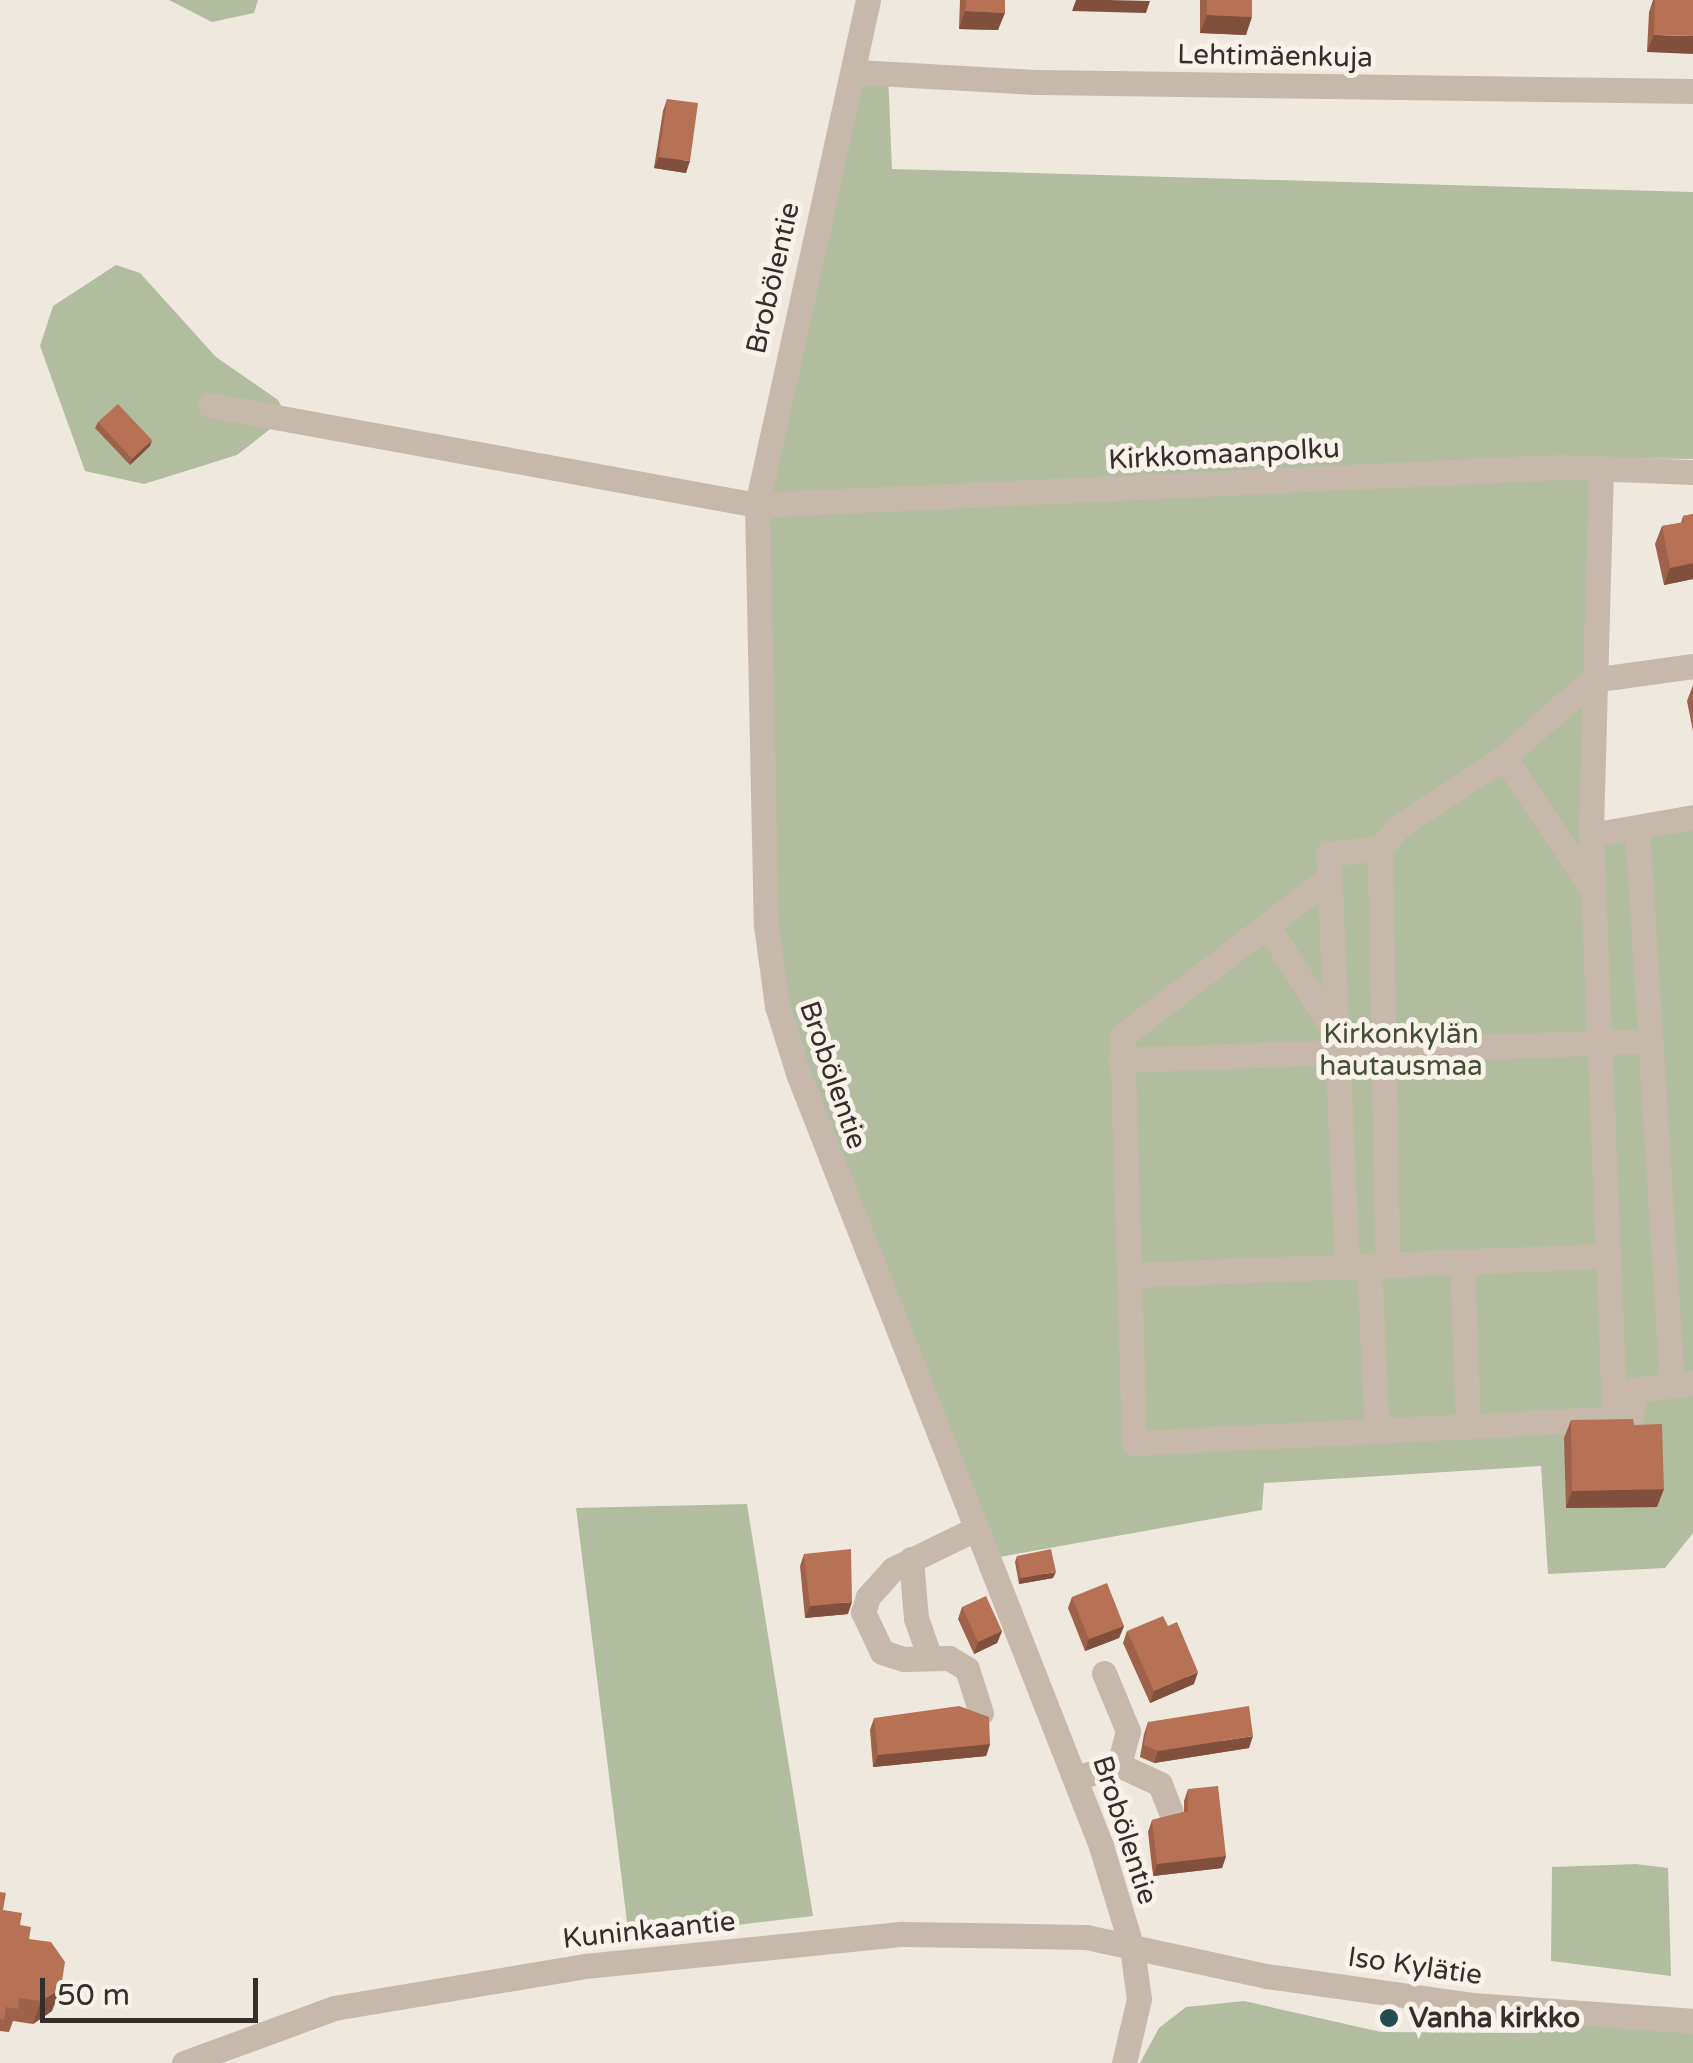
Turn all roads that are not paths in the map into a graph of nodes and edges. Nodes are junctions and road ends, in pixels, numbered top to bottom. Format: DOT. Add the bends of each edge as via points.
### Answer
graph roads {
  1 [pos="868,0"];
  2 [pos="857,72"];
  3 [pos="1693,91"];
  4 [pos="210,404"];
  5 [pos="1601,470"];
  6 [pos="1693,472"];
  7 [pos="757,505"];
  8 [pos="1693,666"];
  9 [pos="1592,680"];
  10 [pos="1504,757"];
  11 [pos="1693,817"];
  12 [pos="1637,828"];
  13 [pos="1590,836"];
  14 [pos="1380,848"];
  15 [pos="1326,880"];
  16 [pos="1594,892"];
  17 [pos="1267,925"];
  18 [pos="1648,1040"];
  19 [pos="1336,1043"];
  20 [pos="1602,1045"];
  21 [pos="1380,1052"];
  22 [pos="1120,1060"];
  23 [pos="1609,1256"];
  24 [pos="1462,1262"];
  25 [pos="1368,1265"];
  26 [pos="1130,1274"];
  27 [pos="1683,1384"];
  28 [pos="1631,1418"];
  29 [pos="1468,1427"];
  30 [pos="1377,1432"];
  31 [pos="975,1528"];
  32 [pos="911,1559"];
  33 [pos="930,1658"];
  34 [pos="1104,1672"];
  35 [pos="981,1712"];
  36 [pos="1119,1765"];
  37 [pos="1079,1777"];
  38 [pos="1171,1813"];
  39 [pos="1132,1948"];
  40 [pos="1693,2020"];
  41 [pos="184,2063"];
  42 [pos="1124,2063"];
  1 -- 2 [label="street, Brobölentie"];
  2 -- 3 [label="street, Lehtimäenkuja" via="1055,82"];
  2 -- 7 [label="street, Brobölentie" via="828,174"];
  4 -- 7 [label="street, Kirkkomaanpolku"];
  5 -- 6 [label="street, Kirkkomaanpolku"];
  5 -- 7 [label="street, Kirkkomaanpolku"];
  5 -- 9 [label="street"];
  7 -- 31 [label="street, Brobölentie" via="766,906 777,1006 889,1318"];
  8 -- 9 [label="street"];
  9 -- 10 [label="street"];
  9 -- 13 [label="street"];
  10 -- 14 [label="street" via="1434,800"];
  10 -- 16 [label="street"];
  11 -- 12 [label="street"];
  12 -- 13 [label="street"];
  12 -- 18 [label="street"];
  13 -- 16 [label="street"];
  14 -- 15 [label="street" via="1328,854"];
  14 -- 21 [label="street"];
  15 -- 17 [label="street"];
  15 -- 19 [label="street"];
  16 -- 20 [label="street"];
  17 -- 19 [label="street"];
  17 -- 22 [label="street" via="1122,1036"];
  18 -- 20 [label="street"];
  18 -- 27 [label="street"];
  19 -- 21 [label="street"];
  19 -- 22 [label="street"];
  19 -- 25 [label="street"];
  20 -- 21 [label="street"];
  20 -- 23 [label="street"];
  21 -- 25 [label="street"];
  22 -- 26 [label="street"];
  23 -- 24 [label="street"];
  23 -- 28 [label="street" via="1614,1404"];
  24 -- 25 [label="street"];
  24 -- 29 [label="street"];
  25 -- 26 [label="street"];
  25 -- 30 [label="street"];
  26 -- 30 [label="street" via="1134,1443"];
  27 -- 28 [label="street" via="1633,1390"];
  28 -- 29 [label="street"];
  29 -- 30 [label="street"];
  31 -- 32 [label="street"];
  31 -- 37 [label="street, Brobölentie"];
  32 -- 33 [label="street" via="916,1618"];
  32 -- 33 [label="street" via="868,1597 866,1628 882,1652"];
  33 -- 35 [label="street" via="949,1658 967,1669"];
  34 -- 36 [label="street" via="1128,1732"];
  36 -- 37 [label="street"];
  36 -- 38 [label="street" via="1160,1784"];
  37 -- 39 [label="street, Brobölentie"];
  39 -- 40 [label="street, Iso Kylätie" via="1250,1973 1472,2005"];
  39 -- 41 [label="street, Kuninkaantie" via="1086,1937 902,1934 584,1966 334,2008"];
  39 -- 42 [label="street, Brobölentie" via="1139,1999"];
}
